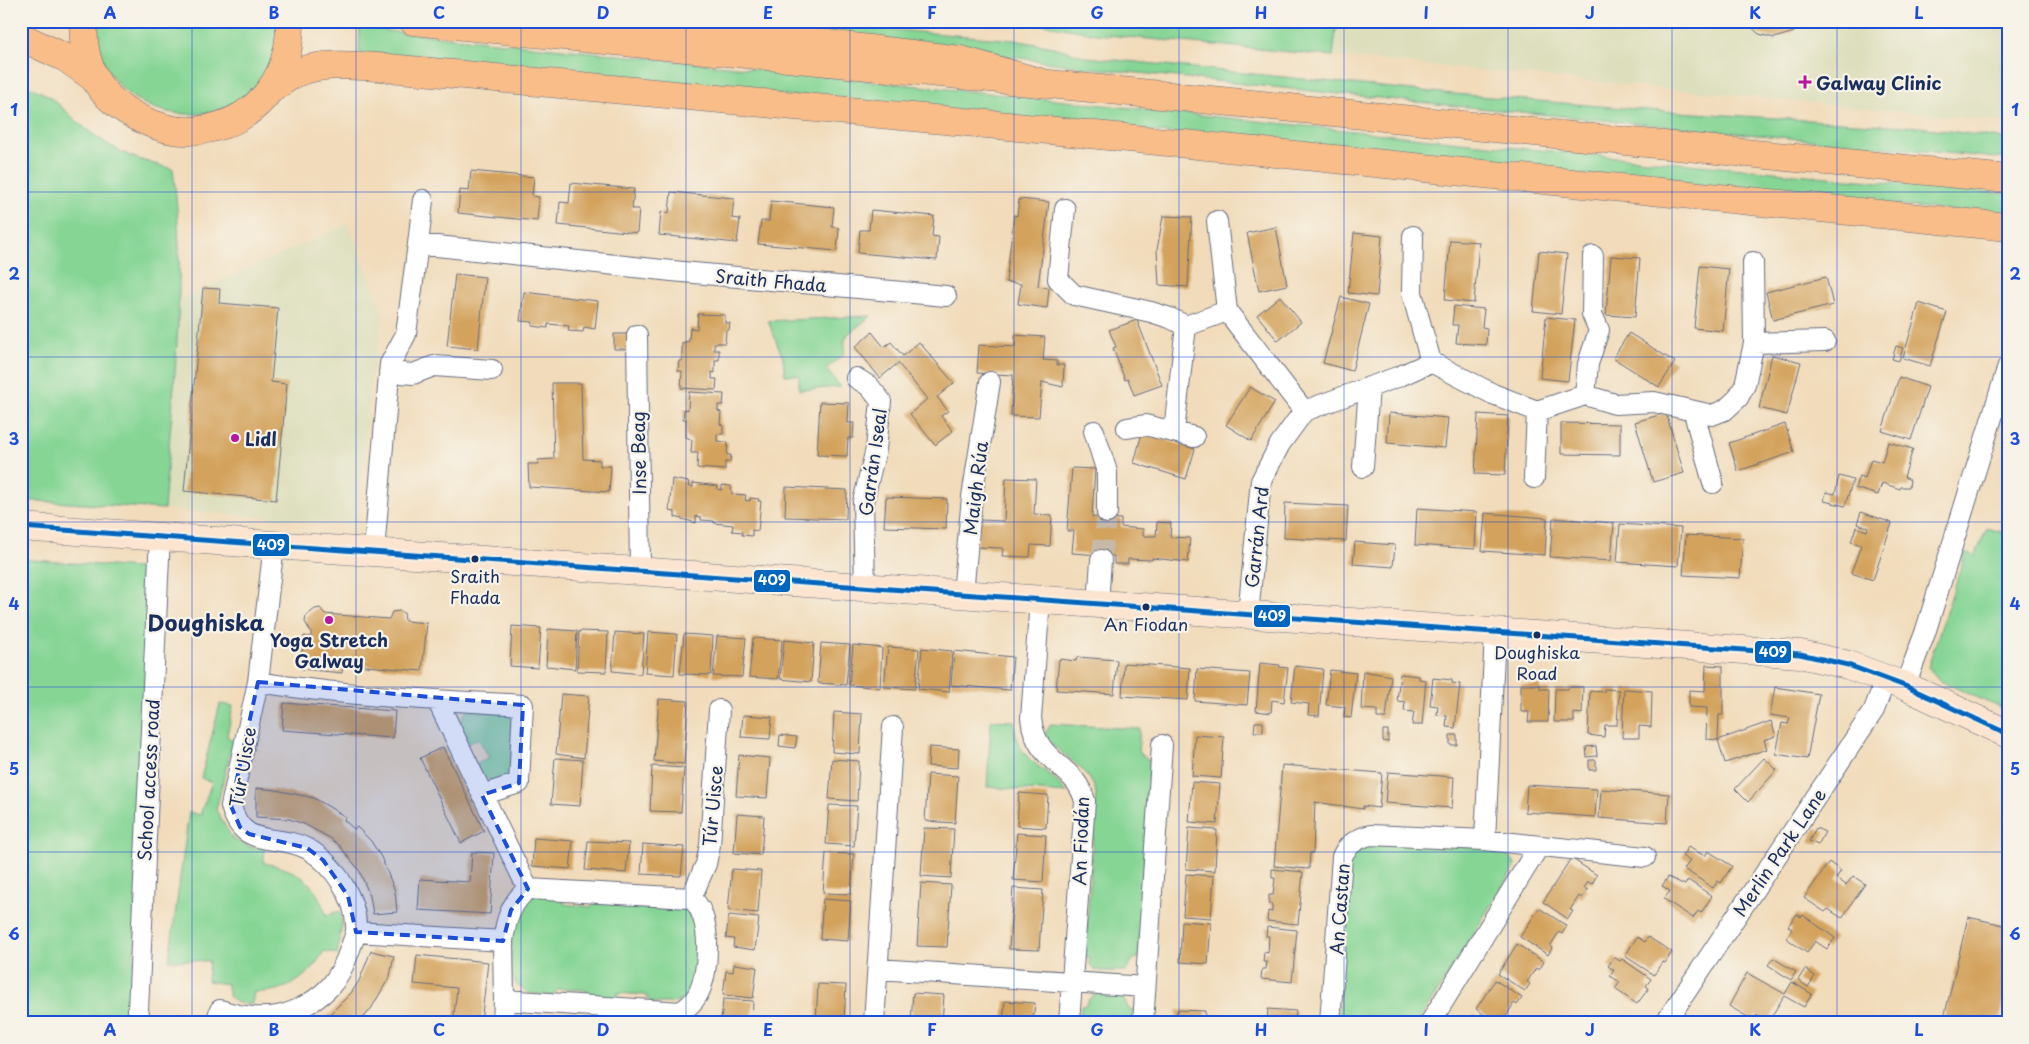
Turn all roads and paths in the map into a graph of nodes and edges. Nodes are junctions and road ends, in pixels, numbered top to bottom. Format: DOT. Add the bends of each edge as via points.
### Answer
graph roads {
  1 [pos="84,21"];
  2 [pos="290,21"];
  3 [pos="413,21"];
  4 [pos="638,21"];
  5 [pos="21,37"];
  6 [pos="94,78"];
  7 [pos="1043,83"];
  8 [pos="273,88"];
  9 [pos="2008,179"];
  10 [pos="423,200"];
  11 [pos="1065,209"];
  12 [pos="1216,221"];
  13 [pos="2008,227"];
  14 [pos="1413,236"];
  15 [pos="418,244"];
  16 [pos="1592,256"];
  17 [pos="1753,262"];
  18 [pos="946,296"];
  19 [pos="1227,311"];
  20 [pos="1186,326"];
  21 [pos="636,335"];
  22 [pos="1825,341"];
  23 [pos="1754,344"];
  24 [pos="1431,362"];
  25 [pos="2008,366"];
  26 [pos="492,370"];
  27 [pos="389,372"];
  28 [pos="856,378"];
  29 [pos="990,382"];
  30 [pos="1369,387"];
  31 [pos="1585,395"];
  32 [pos="1304,411"];
  33 [pos="1537,411"];
  34 [pos="1694,412"];
  35 [pos="1127,428"];
  36 [pos="1094,431"];
  37 [pos="1174,431"];
  38 [pos="1194,437"];
  39 [pos="1363,467"];
  40 [pos="1534,478"];
  41 [pos="1713,483"];
  42 [pos="1106,513"];
  43 [pos="21,527"];
  44 [pos="160,536"];
  45 [pos="274,544"];
  46 [pos="374,551"];
  47 [pos="1101,560"];
  48 [pos="640,571"];
  49 [pos="866,587"];
  50 [pos="962,594"];
  51 [pos="1040,600"];
  52 [pos="1098,604"];
  53 [pos="1248,615"];
  54 [pos="1495,633"];
  55 [pos="258,682"];
  56 [pos="1895,682"];
  57 [pos="438,700"];
  58 [pos="719,710"];
  59 [pos="893,727"];
  60 [pos="2008,734"];
  61 [pos="1162,745"];
  62 [pos="482,795"];
  63 [pos="1485,840"];
  64 [pos="1539,846"];
  65 [pos="1645,856"];
  66 [pos="528,889"];
  67 [pos="691,898"];
  68 [pos="356,932"];
  69 [pos="503,941"];
  70 [pos="878,969"];
  71 [pos="1072,982"];
  72 [pos="1146,988"];
  73 [pos="504,1000"];
  74 [pos="683,1018"];
  75 [pos="141,1023"];
  76 [pos="216,1023"];
  77 [pos="503,1023"];
  78 [pos="874,1023"];
  79 [pos="1069,1023"];
  80 [pos="1143,1023"];
  81 [pos="1330,1023"];
  82 [pos="1430,1023"];
  83 [pos="1665,1023"];
  1 -- 6 [label="main road" via="86,49"];
  2 -- 8 [label="main road" via="289,52"];
  3 -- 7 [label="main road"];
  4 -- 7 [label="main road" via="961,60"];
  5 -- 6 [label="main road" via="66,58"];
  6 -- 8 [label="main road" via="138,118 152,125 188,132 216,128 241,116"];
  7 -- 9 [label="main road"];
  8 -- 13 [label="main road" via="296,73 322,66 389,68 1008,126"];
  10 -- 15 [label="street"];
  11 -- 20 [label="street" via="1058,279 1064,287 1074,295 1151,312"];
  12 -- 19 [label="street"];
  14 -- 24 [label="street" via="1412,293"];
  15 -- 18 [label="street, Sraith Fhada"];
  15 -- 27 [label="street" via="406,334 395,352"];
  16 -- 31 [label="street" via="1592,314 1599,330 1588,364"];
  17 -- 23 [label="street"];
  19 -- 20 [label="street"];
  19 -- 32 [label="street"];
  20 -- 37 [label="street"];
  21 -- 48 [label="street, Inse Beag"];
  22 -- 23 [label="street"];
  23 -- 34 [label="street" via="1745,385 1738,398 1725,410 1712,415"];
  24 -- 30 [label="street"];
  24 -- 33 [label="street" via="1493,394"];
  25 -- 56 [label="street, Merlin Park Lane" via="1925,633"];
  26 -- 27 [label="street" via="434,366 413,374"];
  27 -- 46 [label="street"];
  28 -- 49 [label="street, Garrán Iseal" via="869,386 881,401 876,449 863,502"];
  29 -- 50 [label="street, Maigh Rúa" via="972,497"];
  30 -- 32 [label="street"];
  30 -- 39 [label="street"];
  31 -- 33 [label="street"];
  31 -- 34 [label="street" via="1615,404 1654,402"];
  32 -- 53 [label="street, Garrán Ard" via="1280,444 1261,481"];
  33 -- 40 [label="street"];
  34 -- 41 [label="street"];
  35 -- 37 [label="street" via="1145,425"];
  36 -- 42 [label="street" via="1107,472"];
  37 -- 38 [label="street"];
  43 -- 44 [label="street"];
  44 -- 45 [label="street"];
  44 -- 75 [label="street, School access road" via="138,1010"];
  45 -- 46 [label="street"];
  45 -- 55 [label="street, Túr Uisce"];
  46 -- 48 [label="street"];
  47 -- 52 [label="street"];
  48 -- 49 [label="street"];
  49 -- 50 [label="street"];
  50 -- 51 [label="street"];
  51 -- 52 [label="street"];
  51 -- 71 [label="street, An Fiodán" via="1031,718 1033,732 1046,754 1082,788 1085,801"];
  52 -- 53 [label="street"];
  53 -- 54 [label="street"];
  54 -- 56 [label="street" via="1800,654 1848,664"];
  54 -- 63 [label="street"];
  55 -- 57 [label="street"];
  55 -- 68 [label="street, Túr Uisce" via="231,806 234,818 249,834 306,848 323,860 340,880 348,896"];
  56 -- 60 [label="street"];
  56 -- 83 [label="street, Merlin Park Lane"];
  57 -- 62 [label="street"];
  57 -- 62 [label="street" via="523,705 519,790"];
  58 -- 67 [label="street, Túr Uisce" via="710,845 706,864"];
  59 -- 70 [label="street"];
  61 -- 72 [label="street"];
  62 -- 66 [label="street"];
  63 -- 64 [label="street, An Castan"];
  63 -- 81 [label="street, An Castan" via="1371,835 1360,838 1345,850"];
  64 -- 65 [label="street, An Castan"];
  64 -- 82 [label="street"];
  66 -- 67 [label="street"];
  66 -- 69 [label="street" via="519,896 511,910"];
  67 -- 74 [label="street" via="698,903 707,930 704,980"];
  68 -- 69 [label="street"];
  68 -- 76 [label="street, Túr Uisce" via="344,969 315,1002 279,1017 246,1016 220,1010"];
  69 -- 73 [label="street"];
  70 -- 71 [label="street"];
  70 -- 78 [label="street"];
  71 -- 72 [label="street"];
  71 -- 79 [label="street, An Fiodán"];
  72 -- 80 [label="street"];
  73 -- 74 [label="street"];
  73 -- 77 [label="street"];
}
